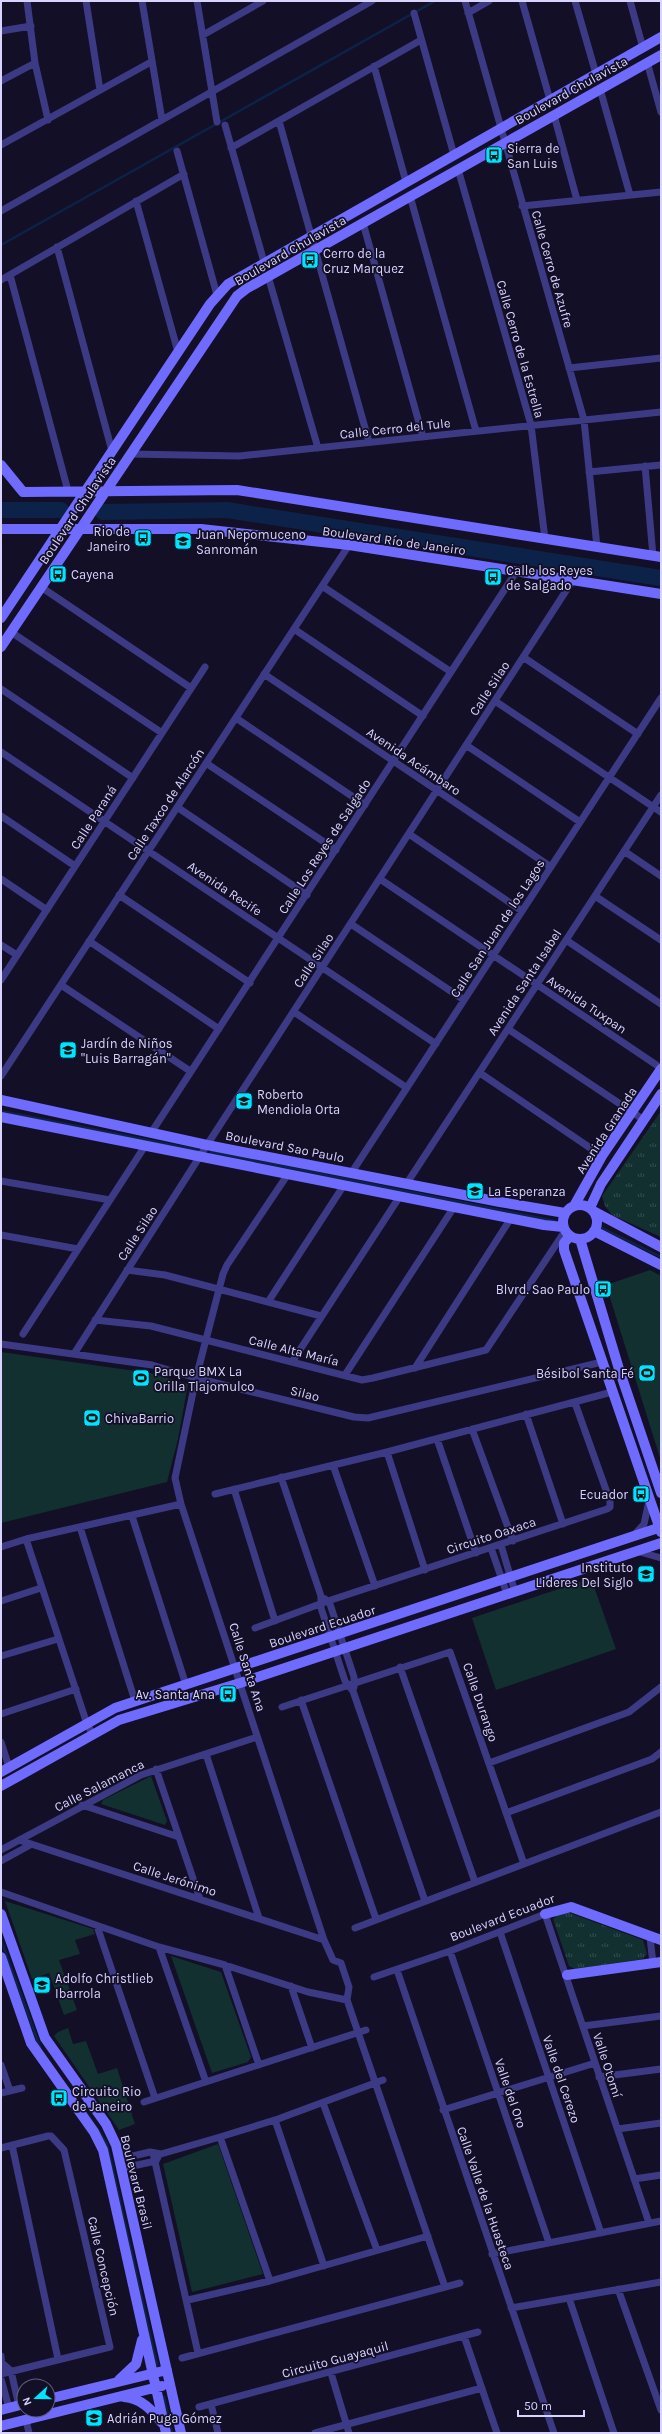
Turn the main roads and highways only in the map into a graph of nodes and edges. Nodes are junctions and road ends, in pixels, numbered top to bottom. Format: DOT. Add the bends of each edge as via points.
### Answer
graph roads {
  1 [pos="661,37"];
  2 [pos="661,54"];
  3 [pos="1,465"];
  4 [pos="86,490"];
  5 [pos="106,490"];
  6 [pos="61,528"];
  7 [pos="80,528"];
  8 [pos="1,529"];
  9 [pos="657,556"];
  10 [pos="661,594"];
  11 [pos="1,618"];
  12 [pos="1,647"];
  13 [pos="661,1069"];
  14 [pos="661,1094"];
  15 [pos="1,1100"];
  16 [pos="1,1117"];
  17 [pos="574,1206"];
  18 [pos="592,1210"];
  19 [pos="565,1212"];
  20 [pos="594,1231"];
  21 [pos="570,1233"];
  22 [pos="661,1247"];
  23 [pos="661,1265"];
  24 [pos="661,1493"];
  25 [pos="660,1529"];
  26 [pos="661,1543"];
  27 [pos="5,1769"];
  28 [pos="1,1786"];
  29 [pos="1,1914"];
  30 [pos="546,1914"];
  31 [pos="661,1940"];
  32 [pos="1,1957"];
  33 [pos="657,1962"];
  34 [pos="567,1975"];
  35 [pos="143,2330"];
  36 [pos="167,2370"];
  37 [pos="152,2373"];
  38 [pos="112,2383"];
  39 [pos="170,2384"];
  40 [pos="156,2388"];
  41 [pos="56,2397"];
  42 [pos="118,2397"];
  43 [pos="1,2426"];
  44 [pos="165,2429"];
  45 [pos="181,2433"];
  1 -- 4 [label="main road, Boulevard Chulavista" via="228,284 217,295"];
  2 -- 5 [label="main road, Boulevard Chulavista" via="246,289 231,303"];
  3 -- 4 [label="main road, Boulevard Río de Janeiro" via="23,492"];
  4 -- 5 [label="main road, Boulevard Río de Janeiro"];
  4 -- 6 [label="main road, Boulevard Chulavista"];
  5 -- 7 [label="main road, Boulevard Chulavista"];
  5 -- 9 [label="main road, Boulevard Río de Janeiro" via="237,490"];
  6 -- 7 [label="main road, Boulevard Río de Janeiro"];
  6 -- 8 [label="main road, Boulevard Río de Janeiro"];
  6 -- 11 [label="main road, Boulevard Chulavista"];
  7 -- 10 [label="main road, Boulevard Río de Janeiro" via="201,529 349,545"];
  7 -- 12 [label="main road, Boulevard Chulavista"];
  13 -- 17 [label="main road, Avenida Granada" via="602,1156"];
  14 -- 18 [label="main road, Avenida Granada" via="601,1184"];
  15 -- 19 [label="main road, Boulevard Sao Paulo" via="207,1145 500,1202"];
  16 -- 21 [label="main road, Boulevard Sao Paulo" via="511,1218"];
  17 -- 18 [label="main road" via="579,1205"];
  17 -- 19 [label="main road"];
  18 -- 20 [label="main road" via="597,1221"];
  18 -- 22 [label="main road"];
  19 -- 21 [label="main road"];
  20 -- 21 [label="main road" via="585,1238"];
  20 -- 23 [label="main road"];
  21 -- 24 [label="main road"];
  21 -- 25 [label="main road" via="564,1243 564,1250"];
  25 -- 27 [label="main road, Boulevard Ecuador" via="115,1708"];
  26 -- 28 [label="main road" via="240,1683 119,1720"];
  29 -- 36 [label="main road, Boulevard Brasil" via="45,2038 112,2133 122,2164"];
  30 -- 31 [label="main road, Boulevard Ecuador" via="571,1907"];
  32 -- 35 [label="main road, Boulevard Brasil" via="31,2043 94,2132 103,2150"];
  33 -- 34 [label="main road"];
  35 -- 37 [label="main road, Boulevard Brasil"];
  35 -- 38 [label="main road" via="136,2364 130,2372"];
  36 -- 37 [label="main road"];
  36 -- 39 [label="main road, Boulevard Brasil"];
  37 -- 38 [label="main road"];
  37 -- 40 [label="main road, Boulevard Brasil"];
  38 -- 41 [label="main road"];
  39 -- 40 [label="main road"];
  39 -- 45 [label="main road, Boulevard Brasil"];
  40 -- 42 [label="main road"];
  40 -- 44 [label="main road, Boulevard Brasil"];
  42 -- 43 [label="main road"];
  42 -- 44 [label="main road" via="137,2400 152,2410"];
}
